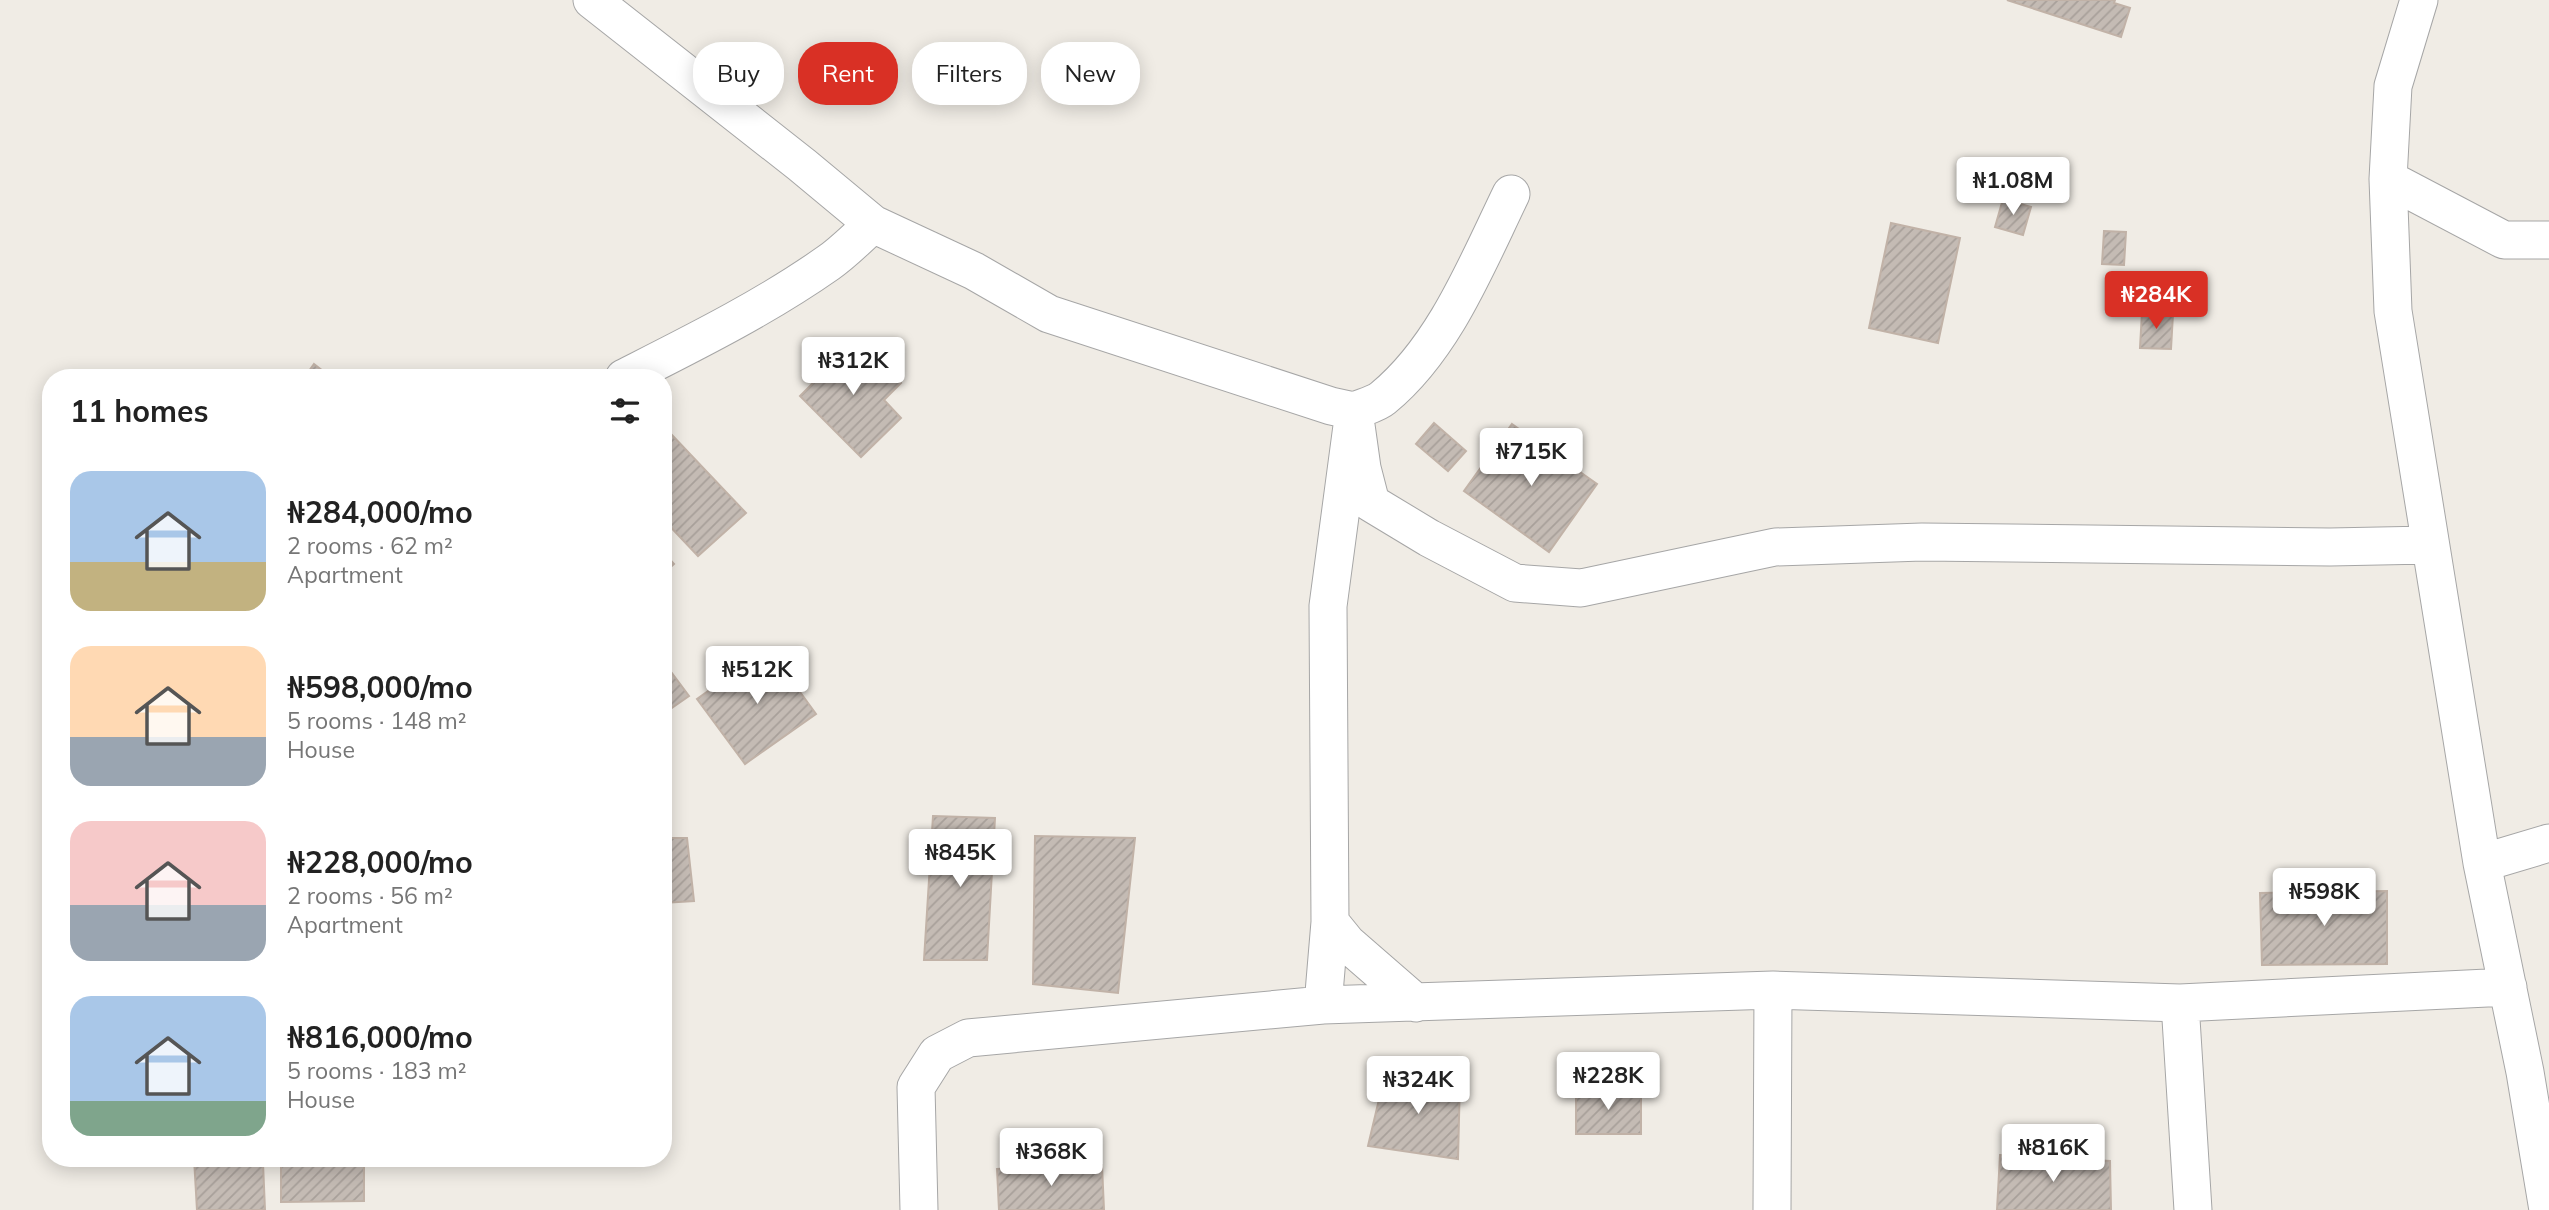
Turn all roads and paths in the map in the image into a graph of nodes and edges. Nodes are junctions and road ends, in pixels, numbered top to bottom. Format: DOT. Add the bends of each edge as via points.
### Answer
graph roads {
  1 [pos="592,0"];
  2 [pos="2419,0"];
  3 [pos="2388,178"];
  4 [pos="1511,194"];
  5 [pos="873,224"];
  6 [pos="2549,240"];
  7 [pos="642,369"];
  8 [pos="1354,411"];
  9 [pos="2429,545"];
  10 [pos="2549,843"];
  11 [pos="2482,863"];
  12 [pos="1330,922"];
  13 [pos="2508,987"];
  14 [pos="1773,990"];
  15 [pos="1416,1003"];
  16 [pos="2179,1003"];
  17 [pos="1323,1005"];
  18 [pos="2537,1072"];
  19 [pos="919,1210"];
  20 [pos="1772,1210"];
  21 [pos="2193,1210"];
  22 [pos="2549,1210"];
  1 -- 5 [label="street"];
  2 -- 3 [label="street" via="2393,86"];
  3 -- 6 [label="street" via="2504,240"];
  3 -- 9 [label="street" via="2393,311"];
  4 -- 8 [label="street" via="1433,345 1382,399"];
  5 -- 7 [label="street" via="830,262"];
  5 -- 8 [label="street" via="974,271 1049,314"];
  8 -- 9 [label="street" via="1371,503 1515,583 1581,588 1775,547 1922,542"];
  8 -- 12 [label="street" via="1328,607"];
  9 -- 11 [label="street"];
  10 -- 11 [label="street"];
  11 -- 13 [label="street"];
  12 -- 15 [label="street"];
  12 -- 17 [label="street"];
  13 -- 16 [label="street"];
  13 -- 18 [label="street"];
  14 -- 15 [label="street"];
  14 -- 16 [label="street"];
  14 -- 20 [label="street"];
  15 -- 17 [label="street"];
  16 -- 21 [label="street"];
  17 -- 19 [label="street" via="968,1038 937,1054 916,1087"];
  18 -- 22 [label="street"];
}
